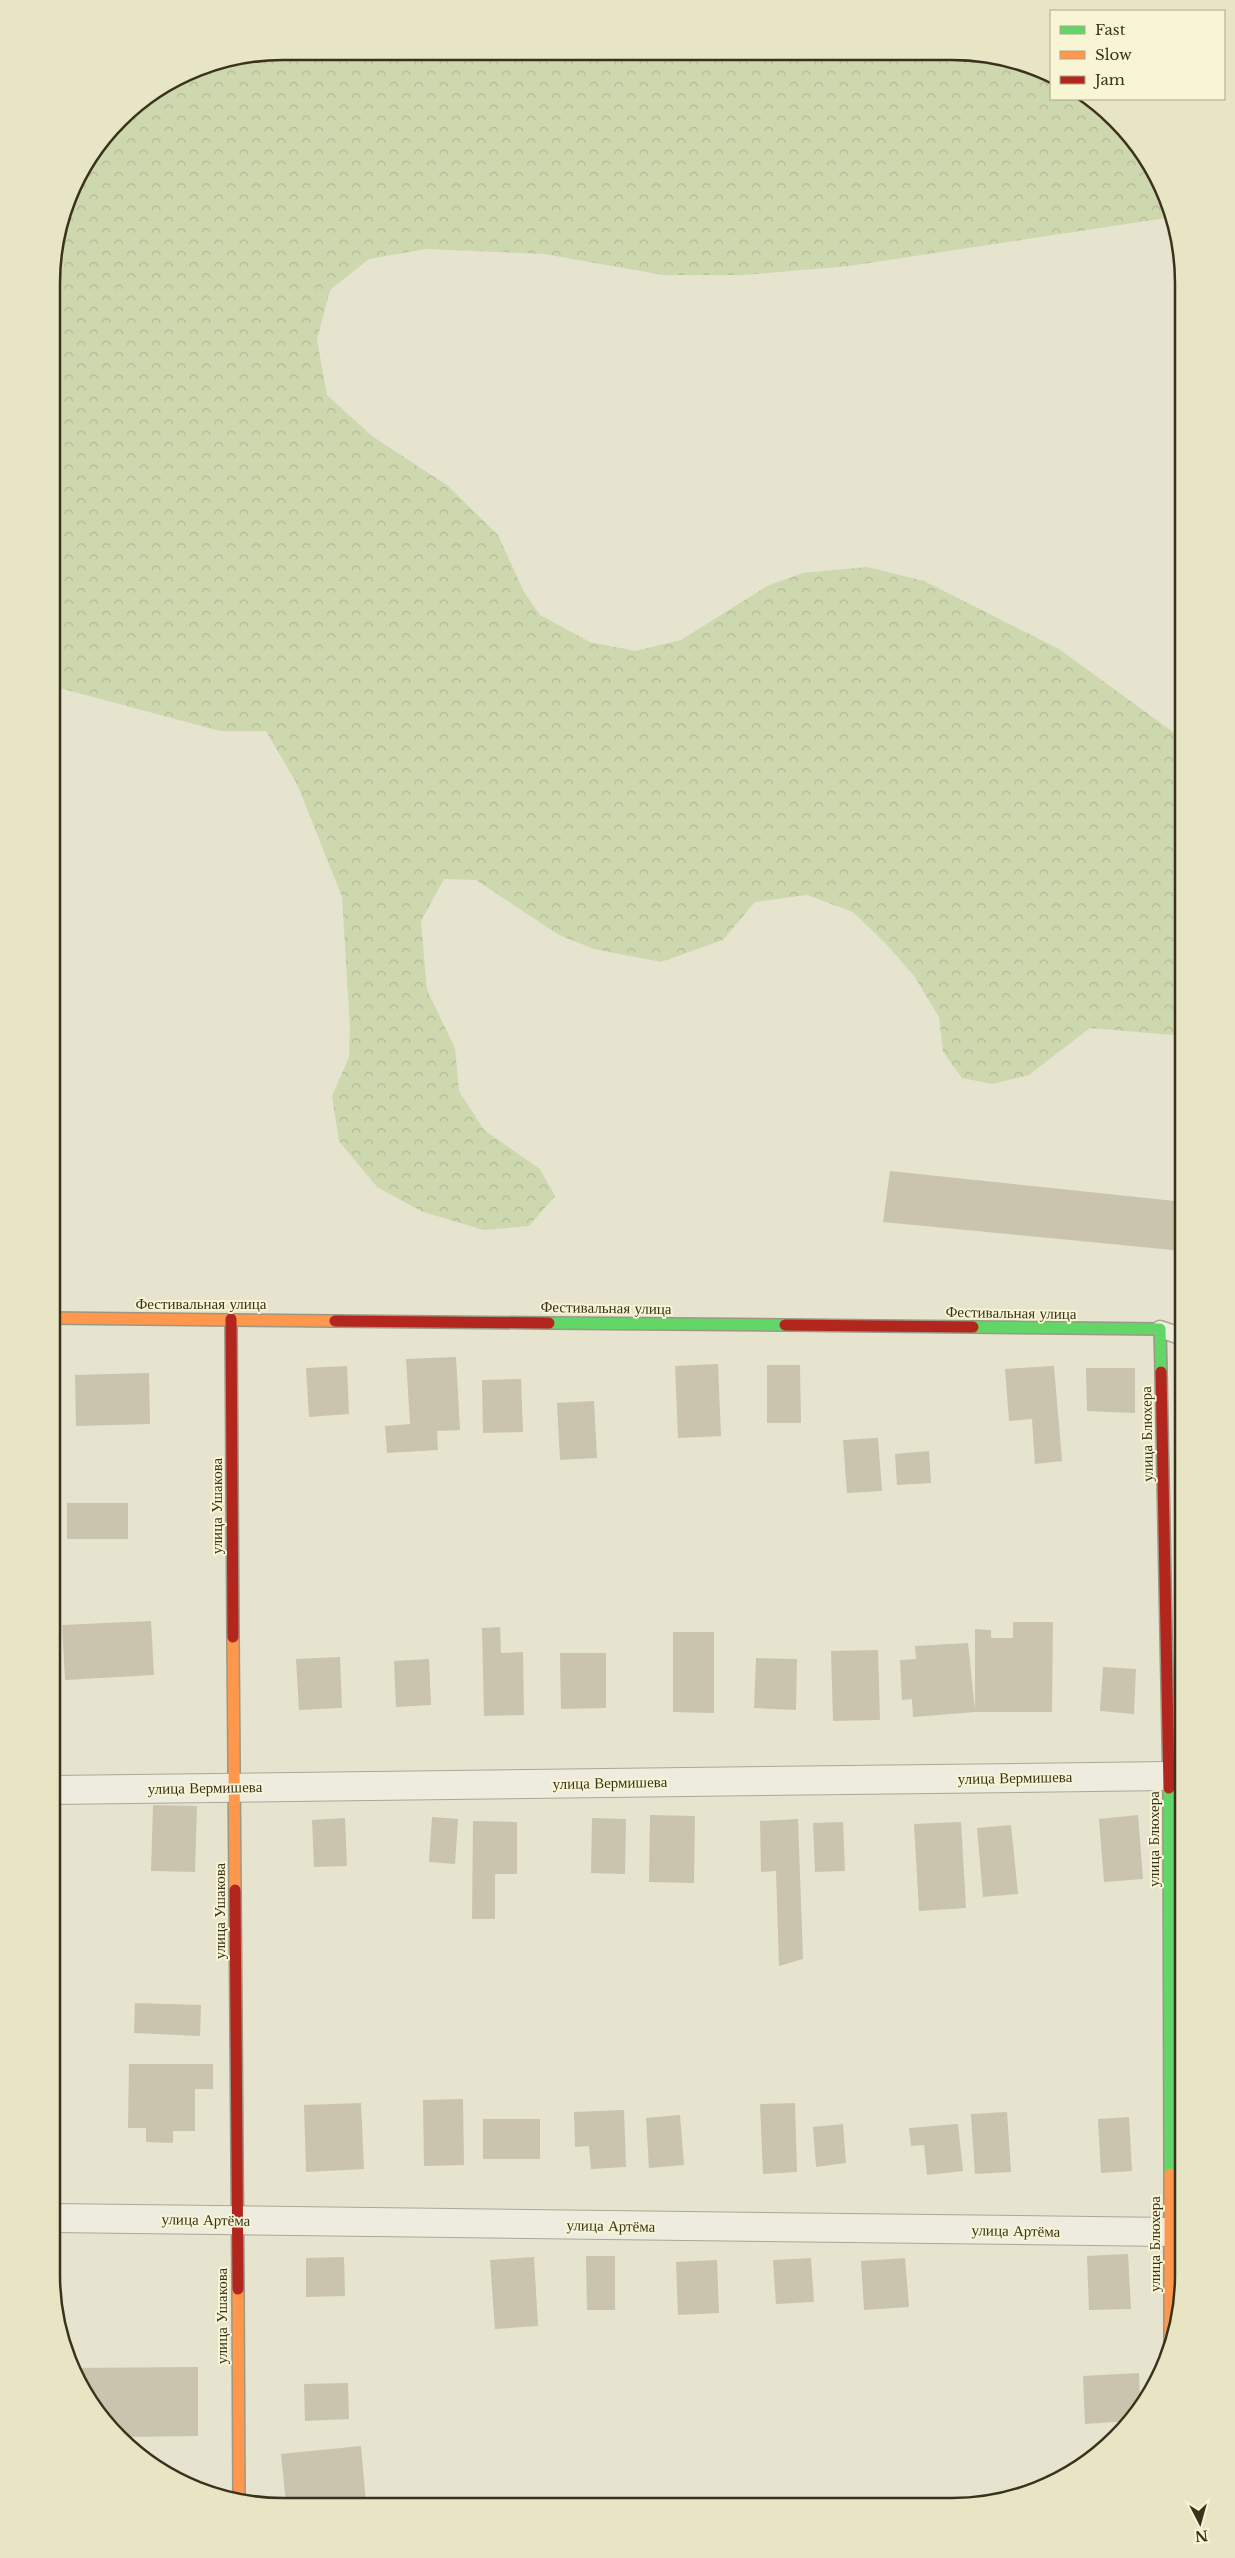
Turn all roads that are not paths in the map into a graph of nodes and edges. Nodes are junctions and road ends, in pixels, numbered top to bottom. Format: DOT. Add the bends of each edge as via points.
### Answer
graph roads {
  1 [pos="60,1318"];
  2 [pos="231,1319"];
  3 [pos="1160,1329"];
  4 [pos="1175,1334"];
  5 [pos="1169,1776"];
  6 [pos="234,1788"];
  7 [pos="60,1790"];
  8 [pos="1175,1967"];
  9 [pos="1175,2088"];
  10 [pos="60,2218"];
  11 [pos="237,2221"];
  12 [pos="1170,2232"];
  13 [pos="1170,2322"];
  14 [pos="239,2494"];
  1 -- 2 [label="street, Фестивальная улица"];
  2 -- 3 [label="street, Фестивальная улица"];
  2 -- 6 [label="street, улица Ушакова"];
  3 -- 4 [label="lane"];
  3 -- 5 [label="street, улица Блюхера"];
  5 -- 6 [label="street, улица Вермишева"];
  5 -- 8 [label="street, улица Блюхера"];
  6 -- 7 [label="street, улица Вермишева"];
  6 -- 11 [label="street, улица Ушакова"];
  9 -- 12 [label="street, улица Блюхера"];
  10 -- 11 [label="street, улица Артёма"];
  11 -- 12 [label="street, улица Артёма"];
  11 -- 14 [label="street, улица Ушакова"];
  12 -- 13 [label="street, улица Блюхера"];
}
